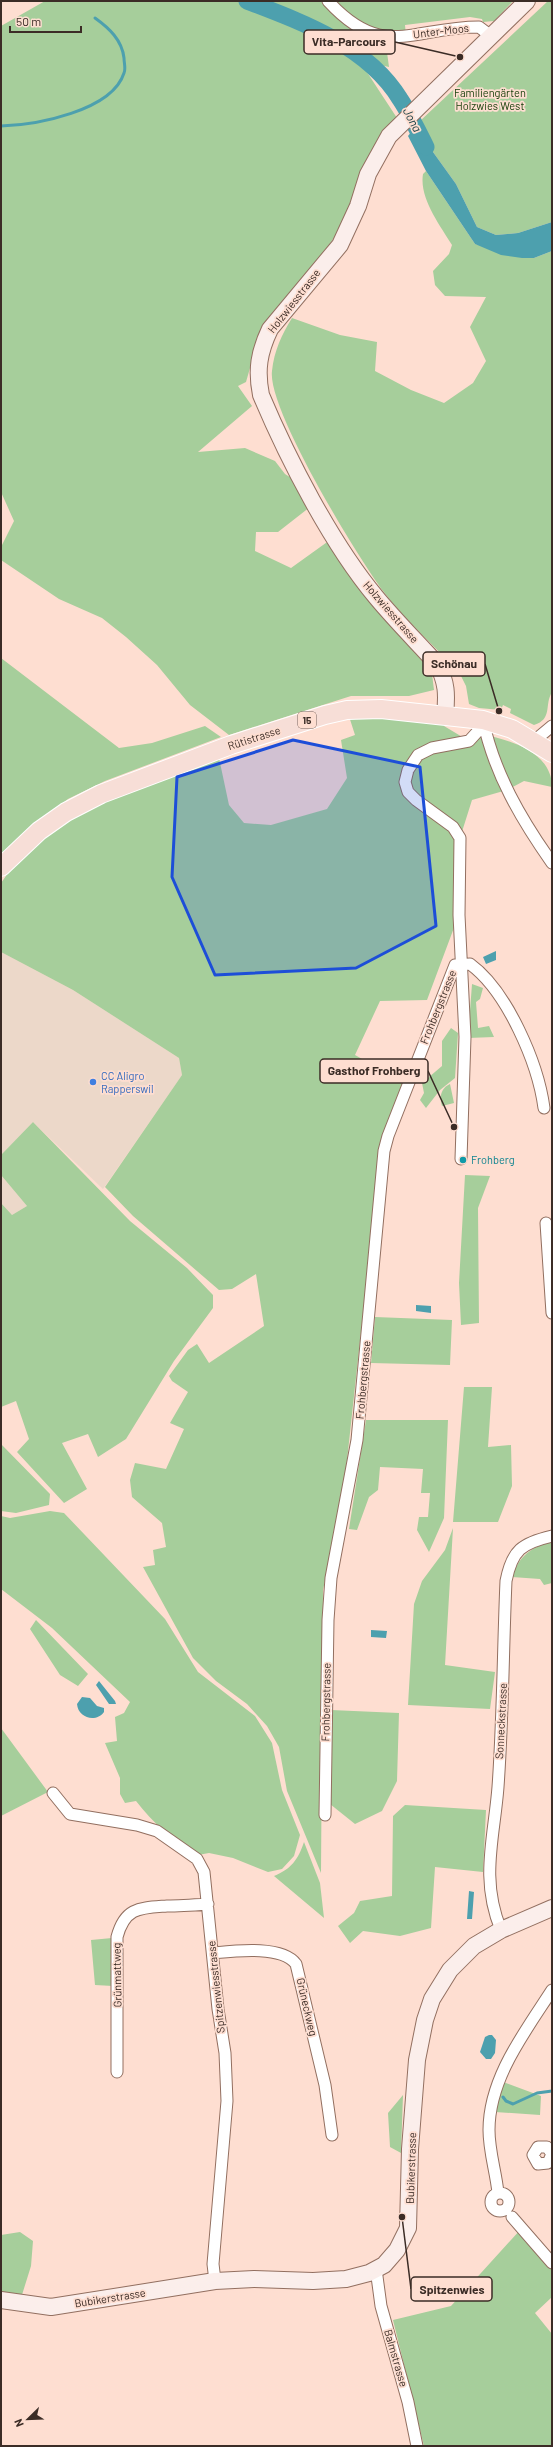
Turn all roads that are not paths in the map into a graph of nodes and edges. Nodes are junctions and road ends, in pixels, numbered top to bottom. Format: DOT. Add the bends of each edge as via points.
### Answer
graph roads {
  1 [pos="328,1"];
  2 [pos="527,1"];
  3 [pos="491,36"];
  4 [pos="445,715"];
  5 [pos="483,720"];
  6 [pos="552,726"];
  7 [pos="534,740"];
  8 [pos="552,753"];
  9 [pos="552,863"];
  10 [pos="1,867"];
  11 [pos="462,964"];
  12 [pos="544,1108"];
  13 [pos="461,1159"];
  14 [pos="546,1223"];
  15 [pos="552,1313"];
  16 [pos="552,1536"];
  17 [pos="53,1792"];
  18 [pos="325,1815"];
  19 [pos="208,1904"];
  20 [pos="552,1908"];
  21 [pos="501,1930"];
  22 [pos="213,1953"];
  23 [pos="552,1990"];
  24 [pos="117,2072"];
  25 [pos="332,2135"];
  26 [pos="552,2154"];
  27 [pos="552,2158"];
  28 [pos="498,2193"];
  29 [pos="512,2217"];
  30 [pos="552,2263"];
  31 [pos="376,2269"];
  32 [pos="215,2281"];
  33 [pos="1,2300"];
  34 [pos="417,2446"];
  1 -- 3 [label="street, Unter-Moos" via="352,25 371,34 400,36 479,27"];
  2 -- 3 [label="street, Holzwiesstrasse"];
  3 -- 4 [label="street, Holzwiesstrasse" via="390,136 368,174 358,206 340,245 270,329 258,361 258,380 268,411 296,468 349,560 375,596 437,664 443,675 447,696"];
  4 -- 5 [label="main road, Rütistrasse / 15"];
  4 -- 10 [label="main road, Rütistrasse / 15" via="381,709 347,710 231,745 101,794 66,812 39,831"];
  5 -- 7 [label="main road, Rütistrasse / 15" via="512,729"];
  5 -- 9 [label="street" via="507,790 531,833"];
  5 -- 11 [label="street, Frohbergstrasse" via="479,730 469,741 432,748 418,755 408,770 405,782 408,792 453,826 460,838 459,915"];
  6 -- 7 [label="street"];
  7 -- 8 [label="main road, Rütistrasse / 15"];
  11 -- 12 [label="street, Frohbergstrasse" via="470,964 478,970 501,996 530,1057 540,1085"];
  11 -- 13 [label="street, Frohbergstrasse" via="465,1066"];
  11 -- 18 [label="street, Frohbergstrasse" via="454,965 384,1151 357,1440 331,1578"];
  14 -- 15 [label="street"];
  16 -- 21 [label="street, Sonneckstrasse" via="521,1547 513,1556 506,1581 498,1788 489,1867 492,1903"];
  17 -- 19 [label="street, Spitzenwiesstrasse" via="70,1814 148,1828 185,1851 202,1866"];
  19 -- 22 [label="street, Spitzenwiesstrasse"];
  19 -- 24 [label="street, Grünmattweg" via="144,1907 130,1913 122,1922 117,1937"];
  20 -- 21 [label="street, Bubikerstrasse"];
  21 -- 31 [label="street, Bubikerstrasse" via="462,1956 442,1981 431,2003 417,2060 410,2148 408,2228 390,2260"];
  22 -- 25 [label="street, Grüneckweg" via="275,1953 289,1957 296,1964 325,2084"];
  22 -- 32 [label="street, Spitzenwiesstrasse" via="225,2053 227,2101 213,2264"];
  23 -- 28 [label="street" via="504,2070 493,2100 490,2138"];
  26 -- 27 [label="street"];
  26 -- 27 [label="street" via="547,2147 542,2146 538,2147 533,2155 538,2164 543,2165"];
  29 -- 30 [label="street"];
  31 -- 32 [label="street, Bubikerstrasse" via="346,2279 329,2281"];
  31 -- 34 [label="street, Balmstrasse" via="381,2306 408,2402"];
  32 -- 33 [label="street, Bubikerstrasse" via="51,2307"];
}
